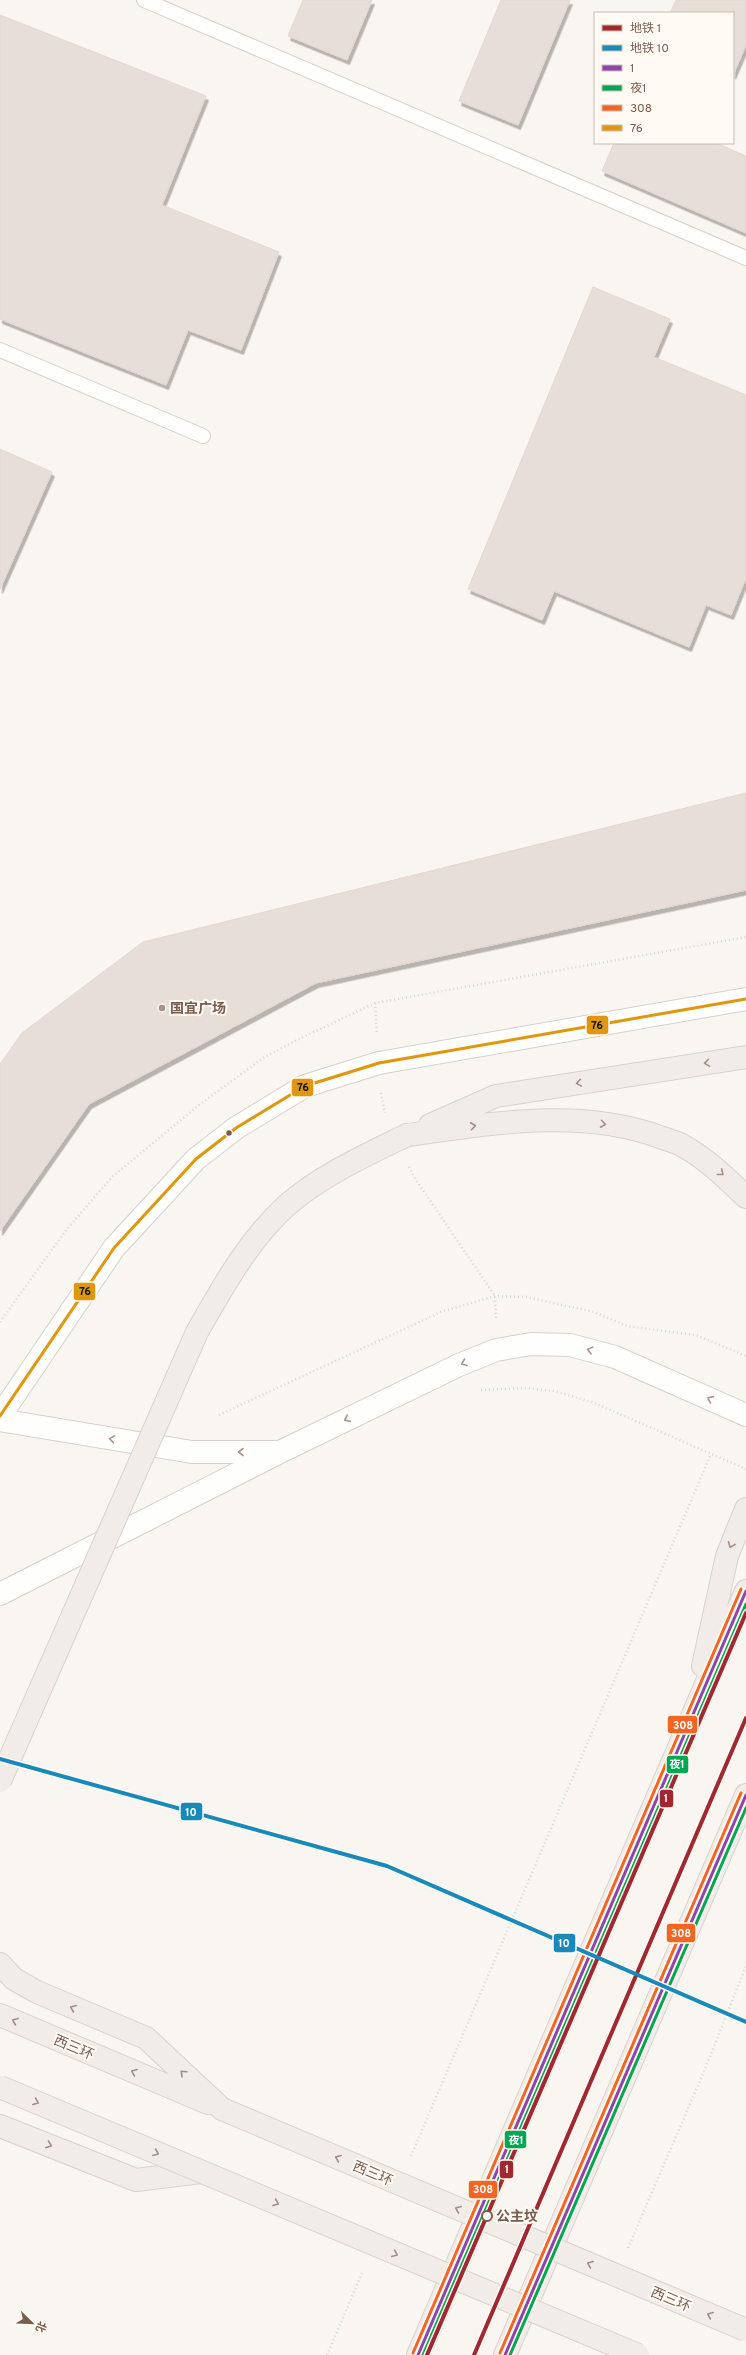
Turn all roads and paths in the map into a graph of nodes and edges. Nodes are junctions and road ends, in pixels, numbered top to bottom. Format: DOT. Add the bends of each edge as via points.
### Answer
graph roads {
  1 [pos="144,0"];
  2 [pos="746,258"];
  3 [pos="0,350"];
  4 [pos="203,436"];
  5 [pos="746,937"];
  6 [pos="746,999"];
  7 [pos="746,1057"];
  8 [pos="407,1135"];
  9 [pos="746,1197"];
  10 [pos="0,1322"];
  11 [pos="480,1390"];
  12 [pos="746,1415"];
  13 [pos="0,1416"];
  14 [pos="0,1420"];
  15 [pos="280,1452"];
  16 [pos="711,1454"];
  17 [pos="746,1469"];
  18 [pos="746,1509"];
  19 [pos="746,1591"];
  20 [pos="0,1594"];
  21 [pos="693,1715"];
  22 [pos="0,1781"];
  23 [pos="746,1795"];
  24 [pos="0,1964"];
  25 [pos="746,1966"];
  26 [pos="0,2015"];
  27 [pos="0,2087"];
  28 [pos="222,2109"];
  29 [pos="0,2126"];
  30 [pos="409,2162"];
  31 [pos="201,2172"];
  32 [pos="626,2252"];
  33 [pos="366,2264"];
  34 [pos="746,2330"];
  35 [pos="327,2355"];
  36 [pos="418,2355"];
  37 [pos="504,2355"];
  38 [pos="638,2355"];
  1 -- 2 [label="lane"];
  3 -- 4 [label="lane"];
  5 -- 10 [label="path" via="375,1003 294,1041 263,1058 199,1105 112,1177 67,1229"];
  6 -- 13 [label="street" via="379,1062 305,1086 236,1128 196,1159 114,1248"];
  7 -- 8 [label="highway, one-way" via="496,1096"];
  8 -- 9 [label="highway, one-way" via="536,1121 588,1122 639,1129 684,1146 723,1174"];
  8 -- 22 [label="highway, bridge" via="326,1178 287,1206 256,1238 231,1272 197,1332"];
  11 -- 16 [label="path" via="526,1388 554,1391 592,1402"];
  12 -- 15 [label="street, one-way" via="615,1357 570,1345 531,1344 496,1350 459,1364"];
  15 -- 14 [label="street, one-way" via="192,1452"];
  15 -- 20 [label="street"];
  16 -- 17 [label="path"];
  16 -- 30 [label="path"];
  18 -- 21 [label="highway, one-way" via="727,1556"];
  19 -- 21 [label="highway"];
  21 -- 36 [label="highway"];
  23 -- 37 [label="highway"];
  28 -- 24 [label="highway, one-way" via="146,2038 37,1992 14,1979"];
  25 -- 32 [label="path"];
  28 -- 26 [label="highway, 西三环, one-way"];
  27 -- 31 [label="highway, one-way, bridge"];
  34 -- 28 [label="highway, 西三环, one-way, bridge"];
  29 -- 31 [label="highway, one-way" via="136,2180"];
  31 -- 38 [label="highway, one-way, bridge"];
  33 -- 35 [label="path"];
}
